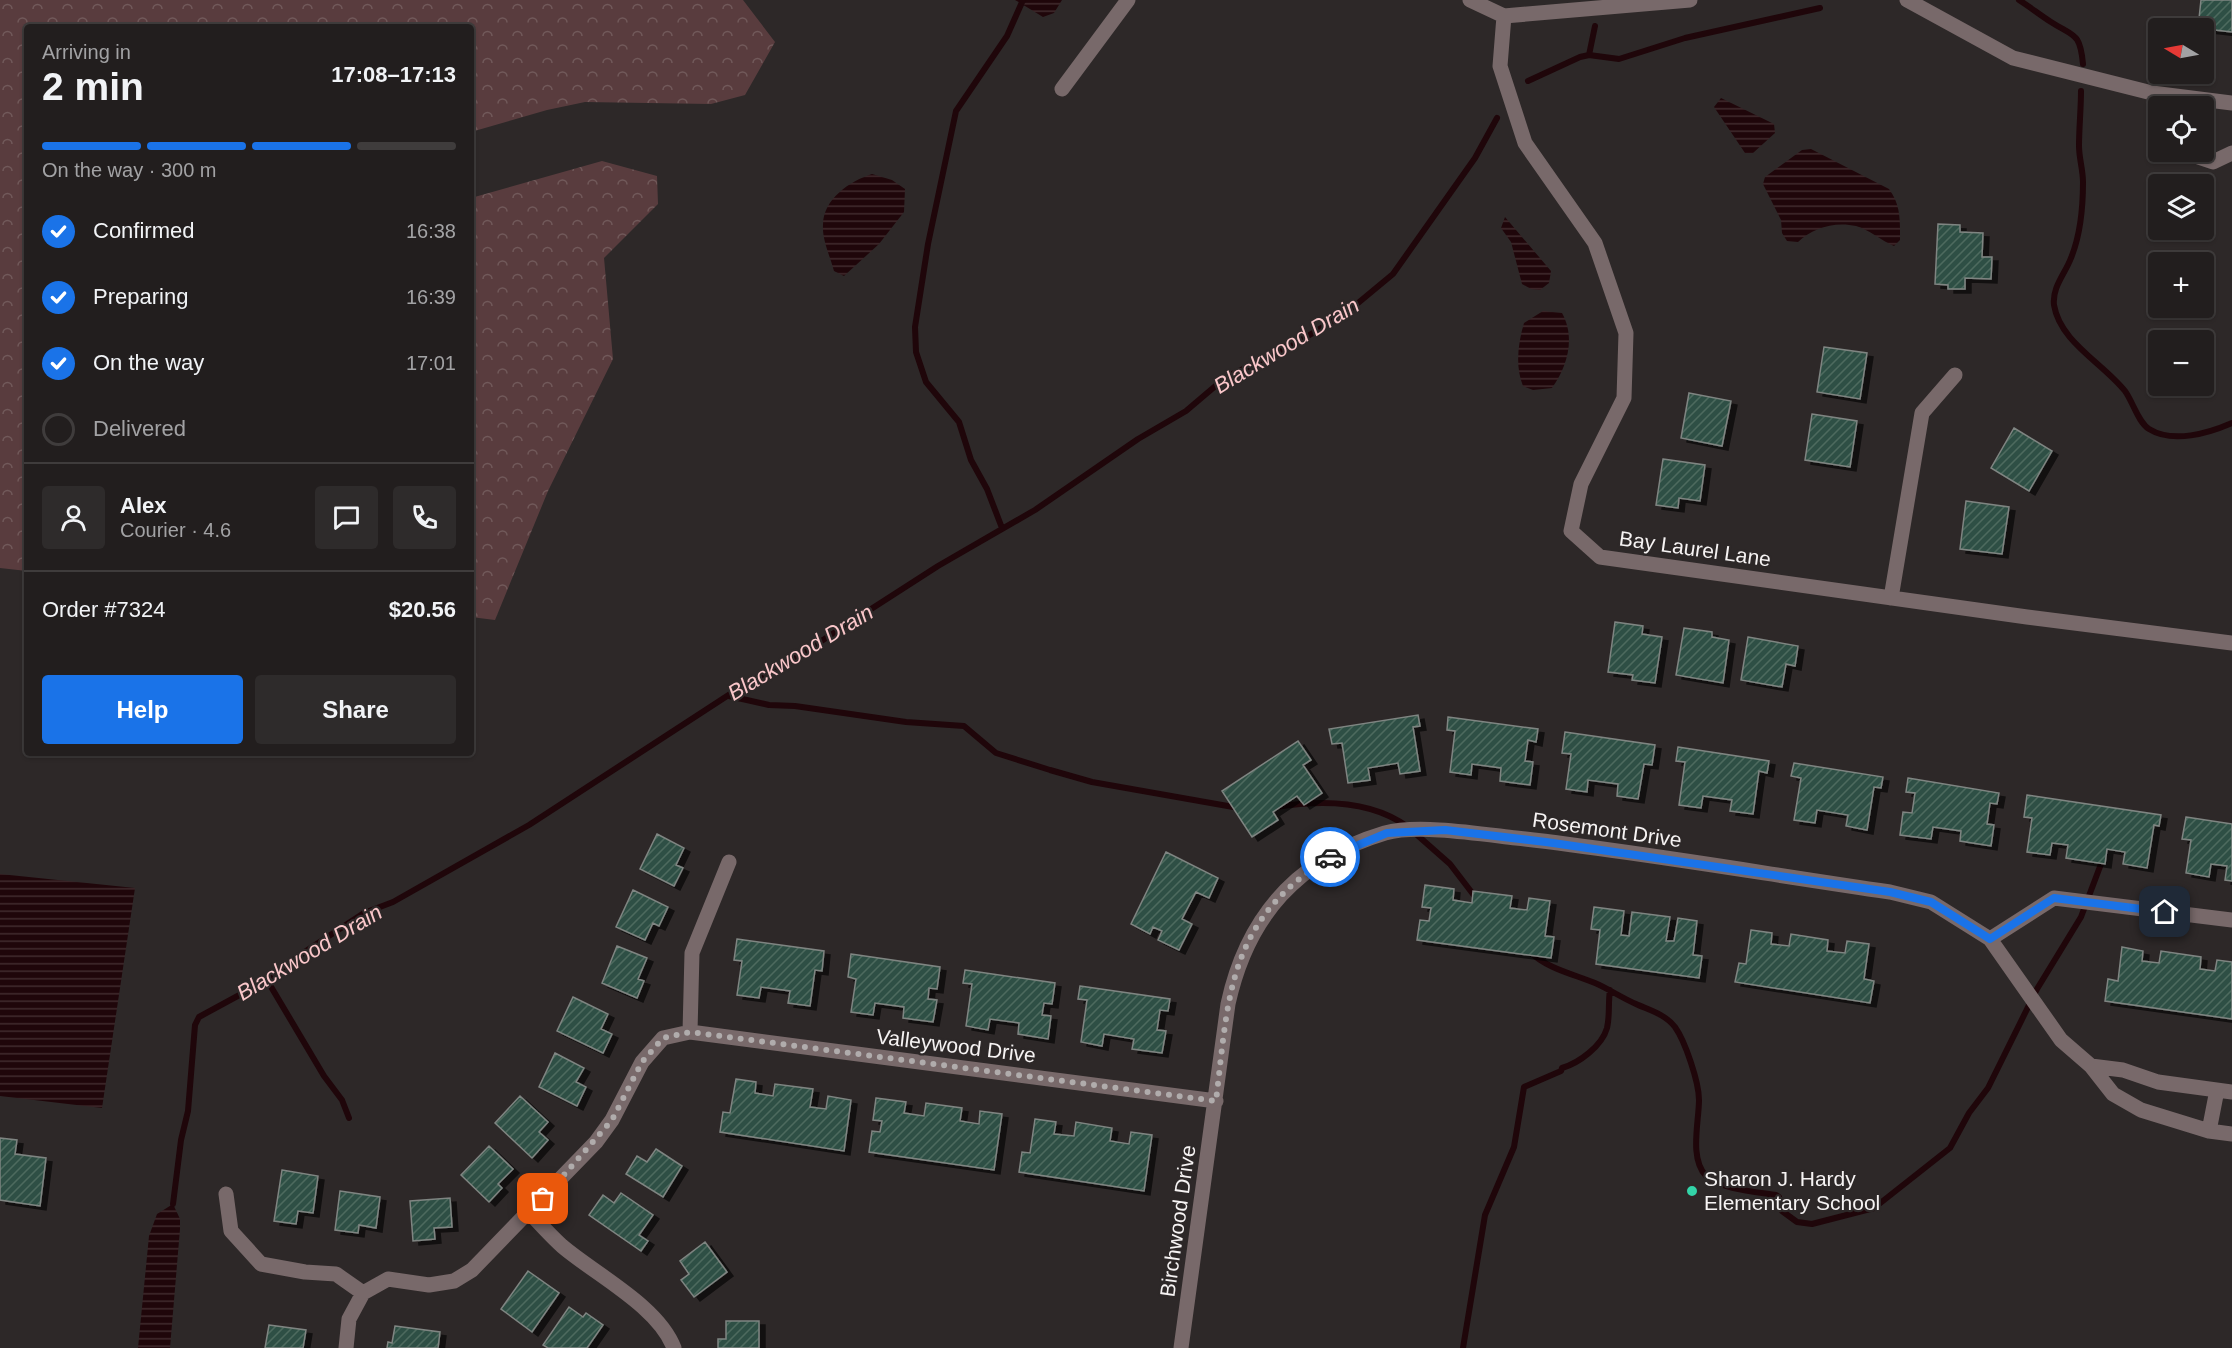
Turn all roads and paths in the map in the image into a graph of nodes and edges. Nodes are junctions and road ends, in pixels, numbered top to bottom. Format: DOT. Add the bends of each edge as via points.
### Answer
graph roads {
  1 [pos="1128,0"];
  2 [pos="1470,0"];
  3 [pos="1690,0"];
  4 [pos="1907,0"];
  5 [pos="1504,16"];
  6 [pos="1062,89"];
  7 [pos="2152,96"];
  8 [pos="2214,102"];
  9 [pos="2232,103"];
  10 [pos="2232,153"];
  11 [pos="2214,162"];
  12 [pos="1955,375"];
  13 [pos="1891,598"];
  14 [pos="2232,643"];
  15 [pos="729,862"];
  16 [pos="2232,920"];
  17 [pos="1990,939"];
  18 [pos="690,1032"];
  19 [pos="2091,1066"];
  20 [pos="2225,1091"];
  21 [pos="1216,1101"];
  22 [pos="2209,1131"];
  23 [pos="2232,1134"];
  24 [pos="226,1194"];
  25 [pos="530,1213"];
  26 [pos="363,1293"];
  27 [pos="346,1348"];
  28 [pos="674,1348"];
  29 [pos="1181,1348"];
  1 -- 6 [label="street"];
  2 -- 5 [label="street"];
  3 -- 5 [label="street"];
  4 -- 7 [label="street" via="2013,58"];
  5 -- 13 [label="street, Bay Laurel Lane" via="1500,66 1525,143 1595,243 1626,333 1624,398 1581,484 1571,531 1600,557"];
  8 -- 9 [label="street"];
  10 -- 11 [label="street"];
  12 -- 13 [label="street" via="1922,414"];
  13 -- 14 [label="street, Bay Laurel Lane"];
  15 -- 18 [label="street" via="692,954"];
  16 -- 17 [label="street" via="2054,898"];
  17 -- 19 [label="street, Rosemont Drive" via="2061,1040"];
  17 -- 21 [label="street, Rosemont Drive" via="1931,902 1890,892 1445,830 1387,833 1332,855 1298,877 1268,908 1246,945 1235,974"];
  18 -- 21 [label="street, Valleywood Drive"];
  18 -- 25 [label="street, Valleywood Drive" via="663,1038 642,1062 607,1127"];
  19 -- 20 [label="street" via="2123,1070 2158,1082"];
  19 -- 22 [label="street, Rosemont Drive" via="2113,1094 2141,1110"];
  20 -- 22 [label="street"];
  21 -- 29 [label="street, Birchwood Drive"];
  22 -- 23 [label="street, Rosemont Drive"];
  24 -- 26 [label="street" via="231,1231 261,1264 336,1274"];
  25 -- 26 [label="street, Valleywood Drive" via="472,1270 454,1281 429,1285 388,1279"];
  25 -- 28 [label="street" via="561,1245 652,1315 669,1335"];
  26 -- 27 [label="street" via="349,1319"];
}
